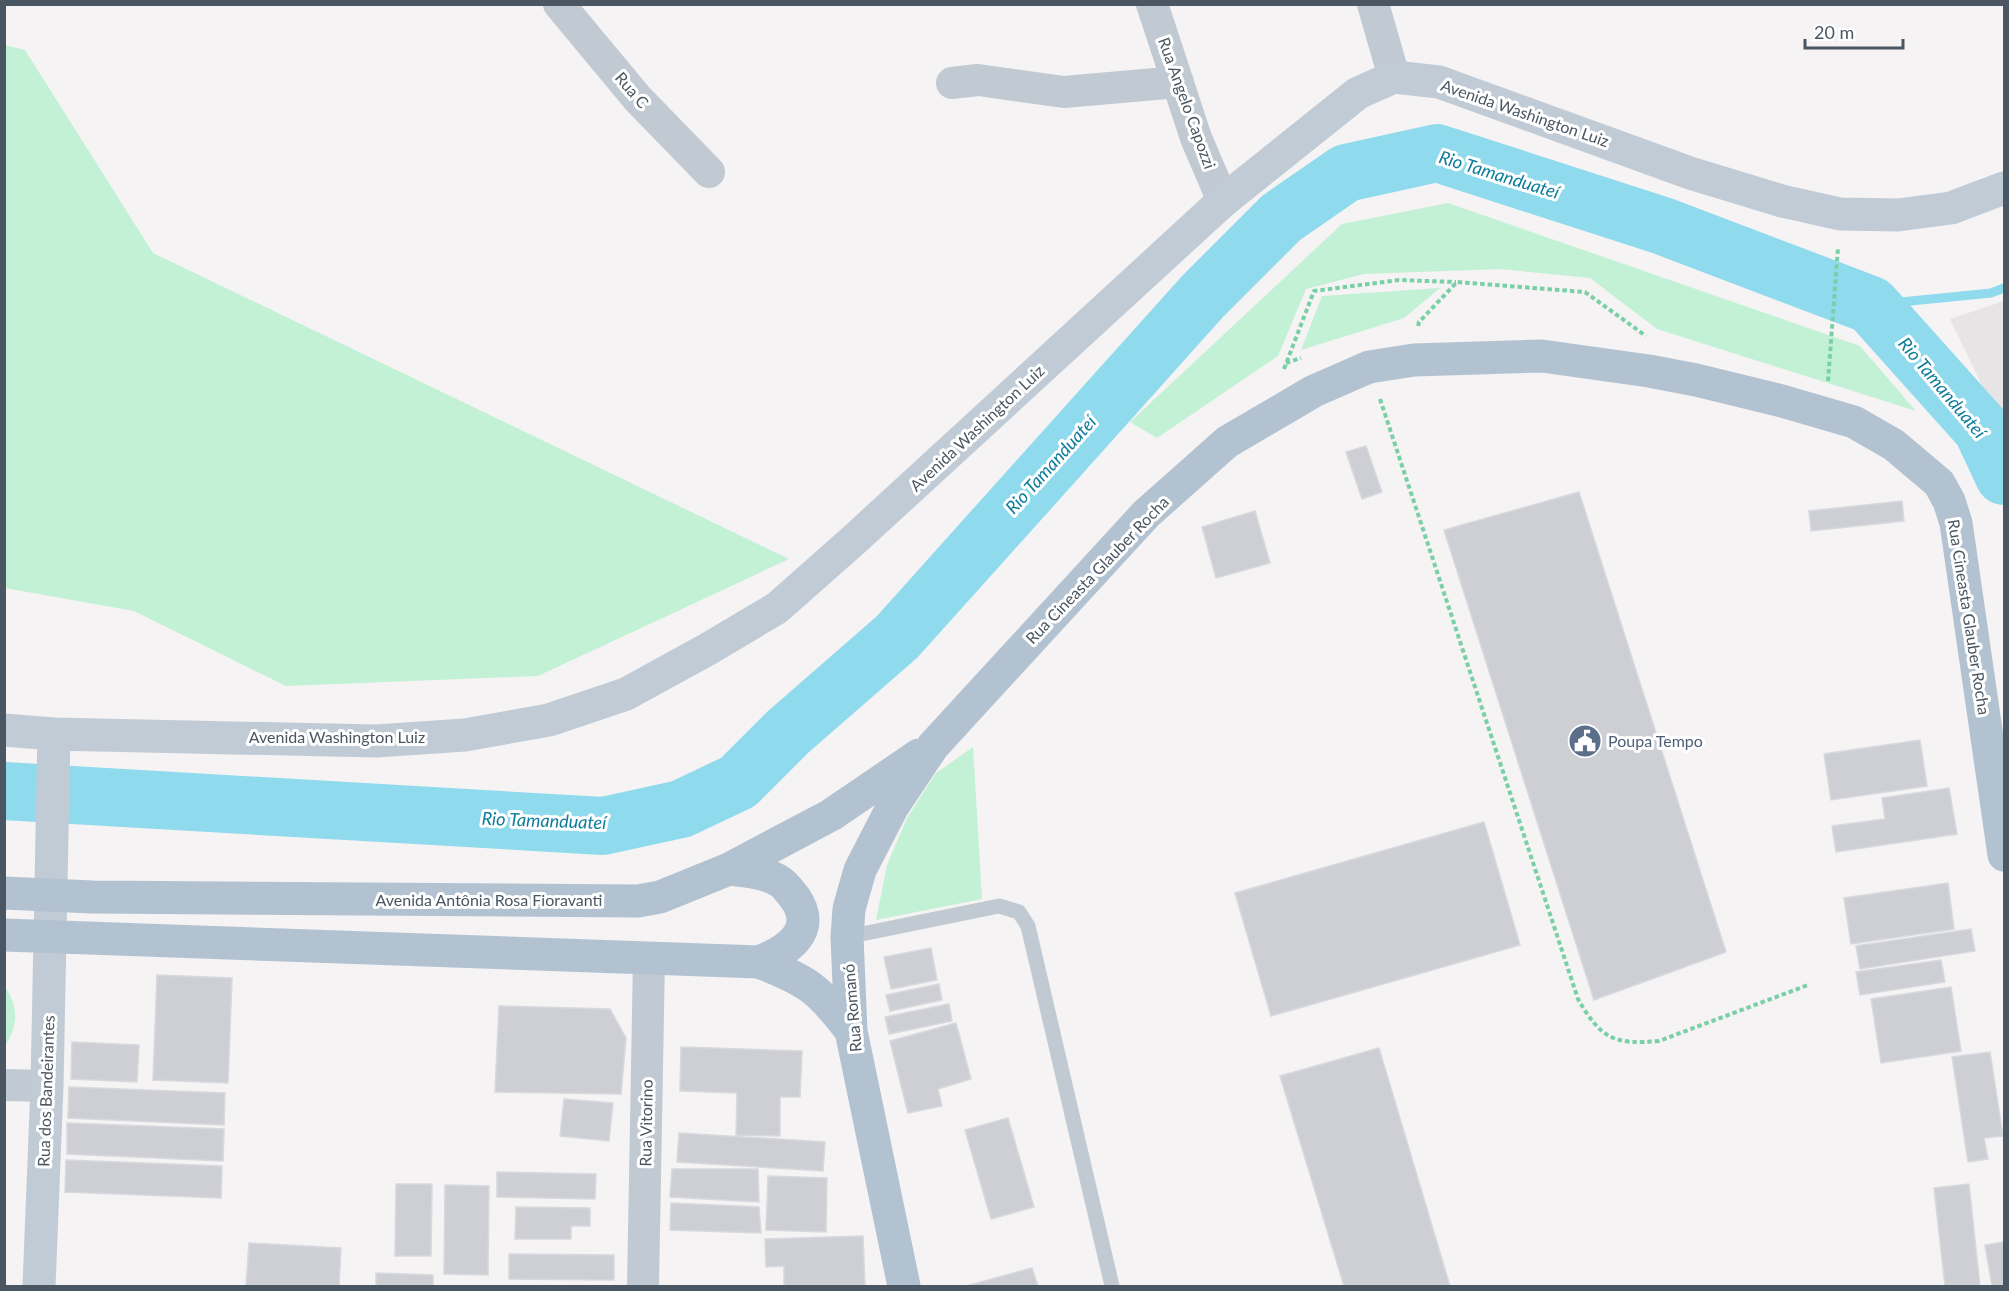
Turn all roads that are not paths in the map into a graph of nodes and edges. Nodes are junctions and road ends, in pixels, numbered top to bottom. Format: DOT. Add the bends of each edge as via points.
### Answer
graph roads {
  1 [pos="559,4"];
  2 [pos="1152,4"];
  3 [pos="1373,4"];
  4 [pos="1394,77"];
  5 [pos="1178,82"];
  6 [pos="952,83"];
  7 [pos="708,172"];
  8 [pos="2004,188"];
  9 [pos="1223,201"];
  10 [pos="4,730"];
  11 [pos="54,734"];
  12 [pos="933,746"];
  13 [pos="2004,855"];
  14 [pos="729,869"];
  15 [pos="4,893"];
  16 [pos="51,896"];
  17 [pos="4,935"];
  18 [pos="847,937"];
  19 [pos="50,938"];
  20 [pos="650,959"];
  21 [pos="759,962"];
  22 [pos="851,1031"];
  23 [pos="4,1085"];
  24 [pos="46,1086"];
  25 [pos="39,1287"];
  26 [pos="643,1287"];
  27 [pos="904,1287"];
  28 [pos="1112,1287"];
  1 -- 7 [label="street, Rua C" via="638,99"];
  2 -- 5 [label="street, Rua Angelo Capozzi"];
  3 -- 4 [label="street"];
  4 -- 8 [label="street, Avenida Washington Luiz" via="1438,82 1690,172 1782,201 1840,214 1898,215 1951,208"];
  4 -- 9 [label="street, Avenida Washington Luiz" via="1358,93"];
  5 -- 6 [label="street" via="1064,92 978,80"];
  5 -- 9 [label="street, Rua Angelo Capozzi"];
  9 -- 11 [label="street, Avenida Washington Luiz" via="777,608 626,694 549,720 465,735 376,741"];
  10 -- 11 [label="street, Avenida Washington Luiz"];
  11 -- 16 [label="street"];
  12 -- 13 [label="main road, Rua Cineasta Glauber Rocha" via="1146,514 1227,442 1314,391 1369,367 1414,360 1542,356 1696,380 1854,422 1894,445 1939,483 1956,523"];
  12 -- 14 [label="main road, Avenida Antônia Rosa Fioravanti" via="831,815"];
  12 -- 18 [label="main road, Rua Romanó" via="893,806 860,870 849,909"];
  14 -- 16 [label="main road, Avenida Antônia Rosa Fioravanti" via="660,897 638,901"];
  14 -- 21 [label="main road" via="779,880 802,913 797,937 780,954"];
  15 -- 16 [label="main road, Avenida Antônia Rosa Fioravanti"];
  16 -- 19 [label="street, Rua dos Bandeirantes"];
  17 -- 19 [label="main road"];
  18 -- 22 [label="main road, Rua Romanó"];
  18 -- 28 [label="lane" via="999,906 1019,912 1028,926"];
  19 -- 20 [label="main road"];
  19 -- 24 [label="street, Rua dos Bandeirantes"];
  20 -- 21 [label="main road"];
  20 -- 26 [label="street, Rua Vitorino"];
  21 -- 22 [label="main road" via="815,988"];
  22 -- 27 [label="main road, Rua Romanó"];
  23 -- 24 [label="street"];
  24 -- 25 [label="street, Rua dos Bandeirantes"];
}
